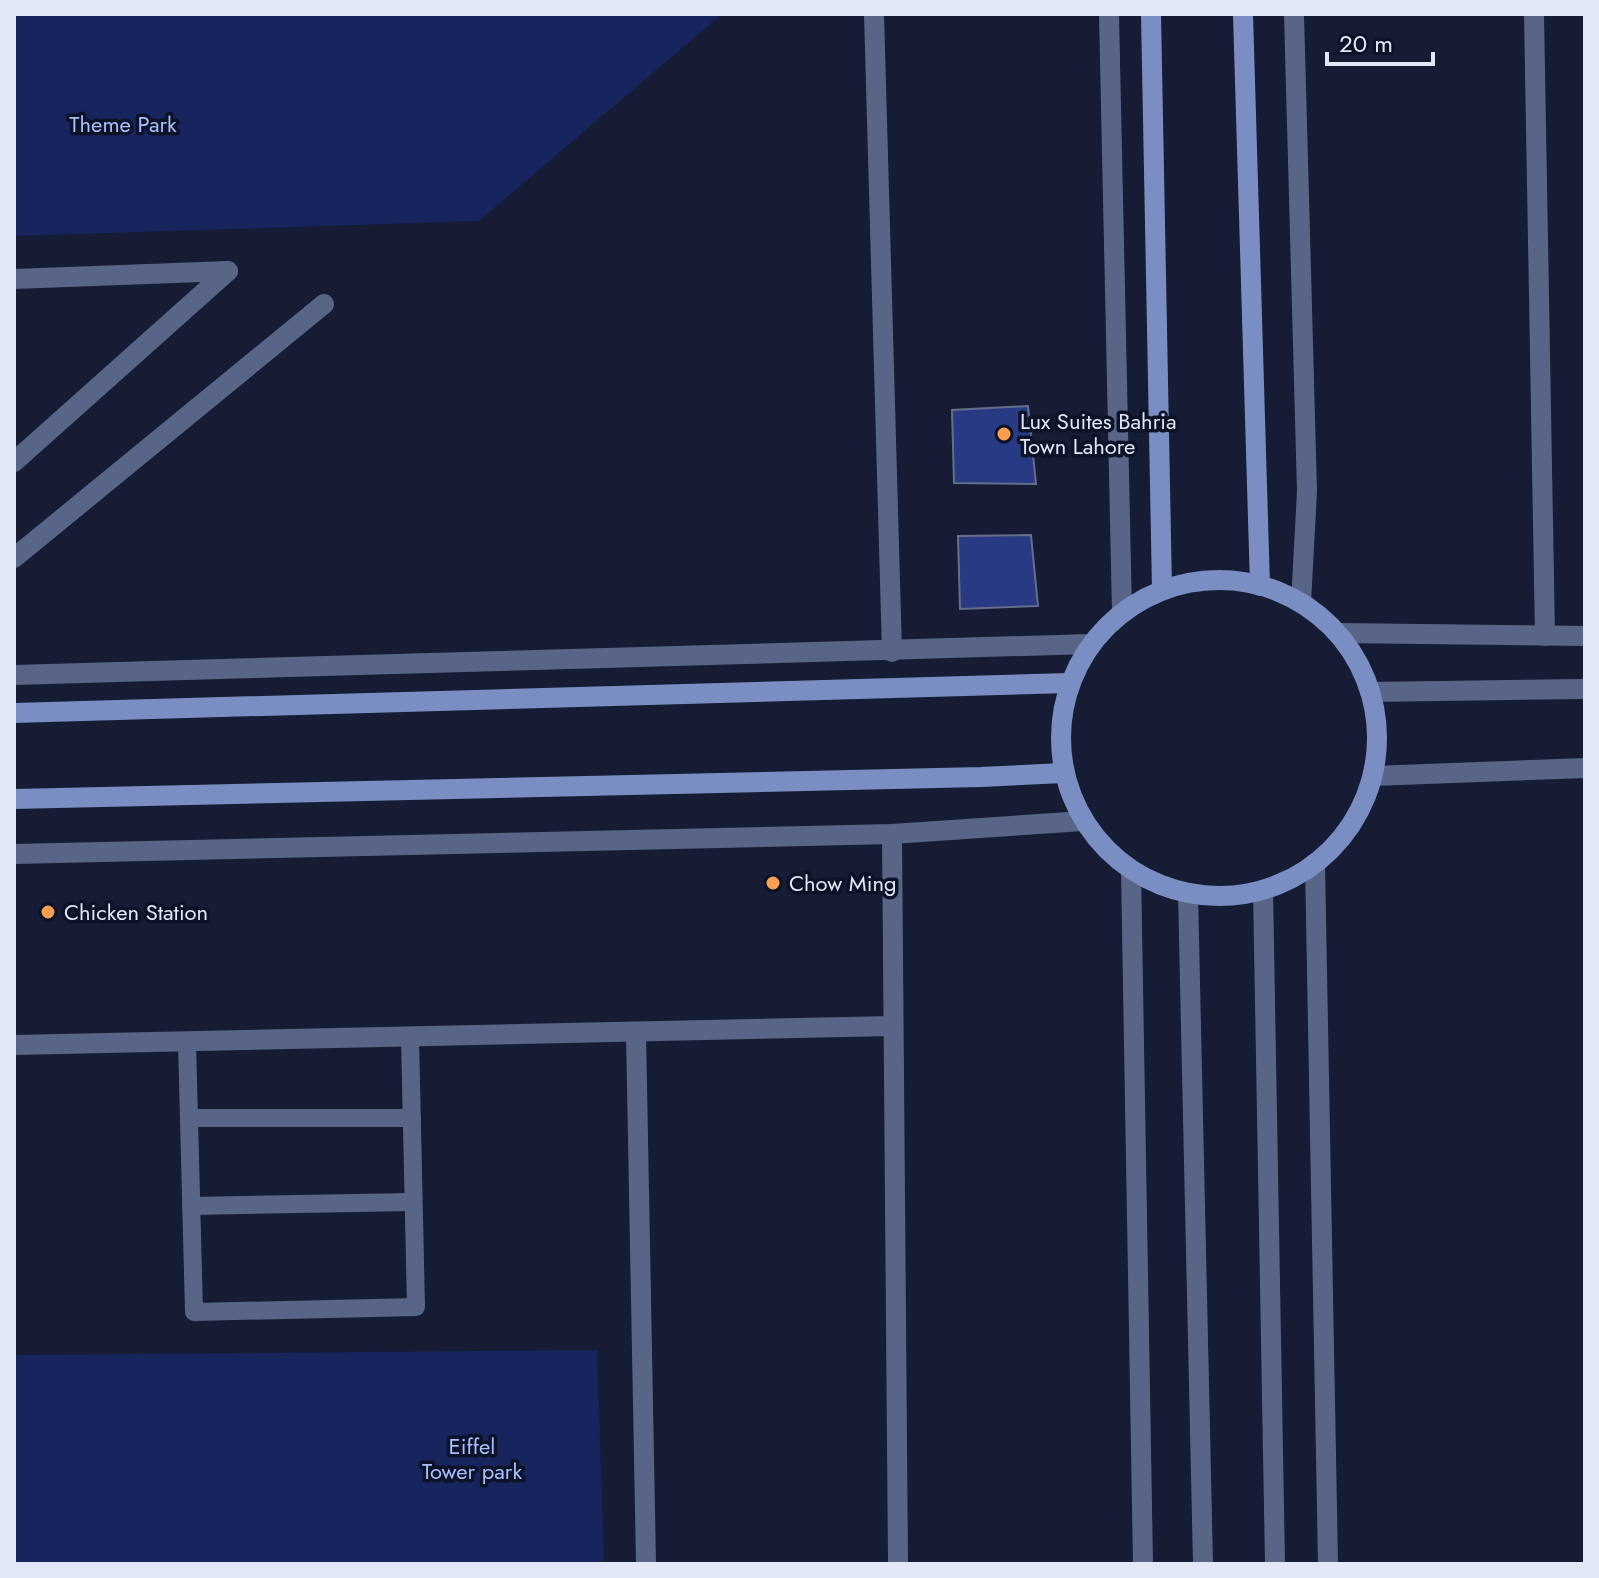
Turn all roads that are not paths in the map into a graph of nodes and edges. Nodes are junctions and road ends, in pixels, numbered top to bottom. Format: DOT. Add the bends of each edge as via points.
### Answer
graph roads {
  1 [pos="874,14"];
  2 [pos="1109,14"];
  3 [pos="1151,14"];
  4 [pos="1243,14"];
  5 [pos="1294,14"];
  6 [pos="1534,14"];
  7 [pos="14,279"];
  8 [pos="324,304"];
  9 [pos="14,462"];
  10 [pos="14,558"];
  11 [pos="1260,586"];
  12 [pos="1162,590"];
  13 [pos="1301,603"];
  14 [pos="1122,612"];
  15 [pos="1338,633"];
  16 [pos="1545,636"];
  17 [pos="1585,636"];
  18 [pos="1090,644"];
  19 [pos="892,652"];
  20 [pos="14,675"];
  21 [pos="1069,683"];
  22 [pos="1585,689"];
  23 [pos="1370,692"];
  24 [pos="14,713"];
  25 [pos="1585,768"];
  26 [pos="1063,773"];
  27 [pos="1373,776"];
  28 [pos="14,799"];
  29 [pos="1083,821"];
  30 [pos="892,834"];
  31 [pos="14,854"];
  32 [pos="1315,863"];
  33 [pos="1131,870"];
  34 [pos="1263,890"];
  35 [pos="1188,893"];
  36 [pos="892,1026"];
  37 [pos="636,1032"];
  38 [pos="410,1037"];
  39 [pos="187,1042"];
  40 [pos="14,1045"];
  41 [pos="189,1118"];
  42 [pos="412,1118"];
  43 [pos="413,1202"];
  44 [pos="191,1206"];
  45 [pos="646,1564"];
  46 [pos="898,1564"];
  47 [pos="1143,1564"];
  48 [pos="1203,1564"];
  49 [pos="1275,1564"];
  50 [pos="1328,1564"];
  1 -- 19 [label="street"];
  2 -- 14 [label="street"];
  3 -- 12 [label="street"];
  4 -- 11 [label="street"];
  5 -- 13 [label="street" via="1307,491"];
  6 -- 16 [label="street"];
  7 -- 9 [label="street" via="228,271"];
  8 -- 10 [label="street"];
  11 -- 12 [label="street" via="1211,580"];
  11 -- 13 [label="street"];
  12 -- 14 [label="street"];
  13 -- 15 [label="street"];
  14 -- 18 [label="street"];
  15 -- 16 [label="street"];
  15 -- 23 [label="street"];
  16 -- 17 [label="street"];
  18 -- 19 [label="street"];
  18 -- 21 [label="street"];
  19 -- 20 [label="street"];
  21 -- 24 [label="street"];
  21 -- 26 [label="street" via="1059,727"];
  22 -- 23 [label="street"];
  23 -- 27 [label="street" via="1376,719"];
  25 -- 27 [label="street"];
  26 -- 28 [label="street"];
  26 -- 29 [label="street"];
  27 -- 32 [label="street" via="1341,839"];
  29 -- 30 [label="street"];
  29 -- 33 [label="street"];
  30 -- 31 [label="street"];
  30 -- 36 [label="street"];
  32 -- 34 [label="street"];
  32 -- 50 [label="street"];
  33 -- 35 [label="street"];
  33 -- 47 [label="street"];
  34 -- 35 [label="street" via="1226,896"];
  34 -- 49 [label="street"];
  35 -- 48 [label="street"];
  36 -- 37 [label="street"];
  36 -- 46 [label="street"];
  37 -- 38 [label="street"];
  37 -- 45 [label="street"];
  38 -- 39 [label="street"];
  38 -- 42 [label="lane"];
  39 -- 40 [label="street"];
  39 -- 41 [label="lane"];
  41 -- 42 [label="lane"];
  41 -- 44 [label="lane"];
  42 -- 43 [label="lane"];
  43 -- 44 [label="lane"];
  43 -- 44 [label="lane" via="416,1307 194,1312"];
}
